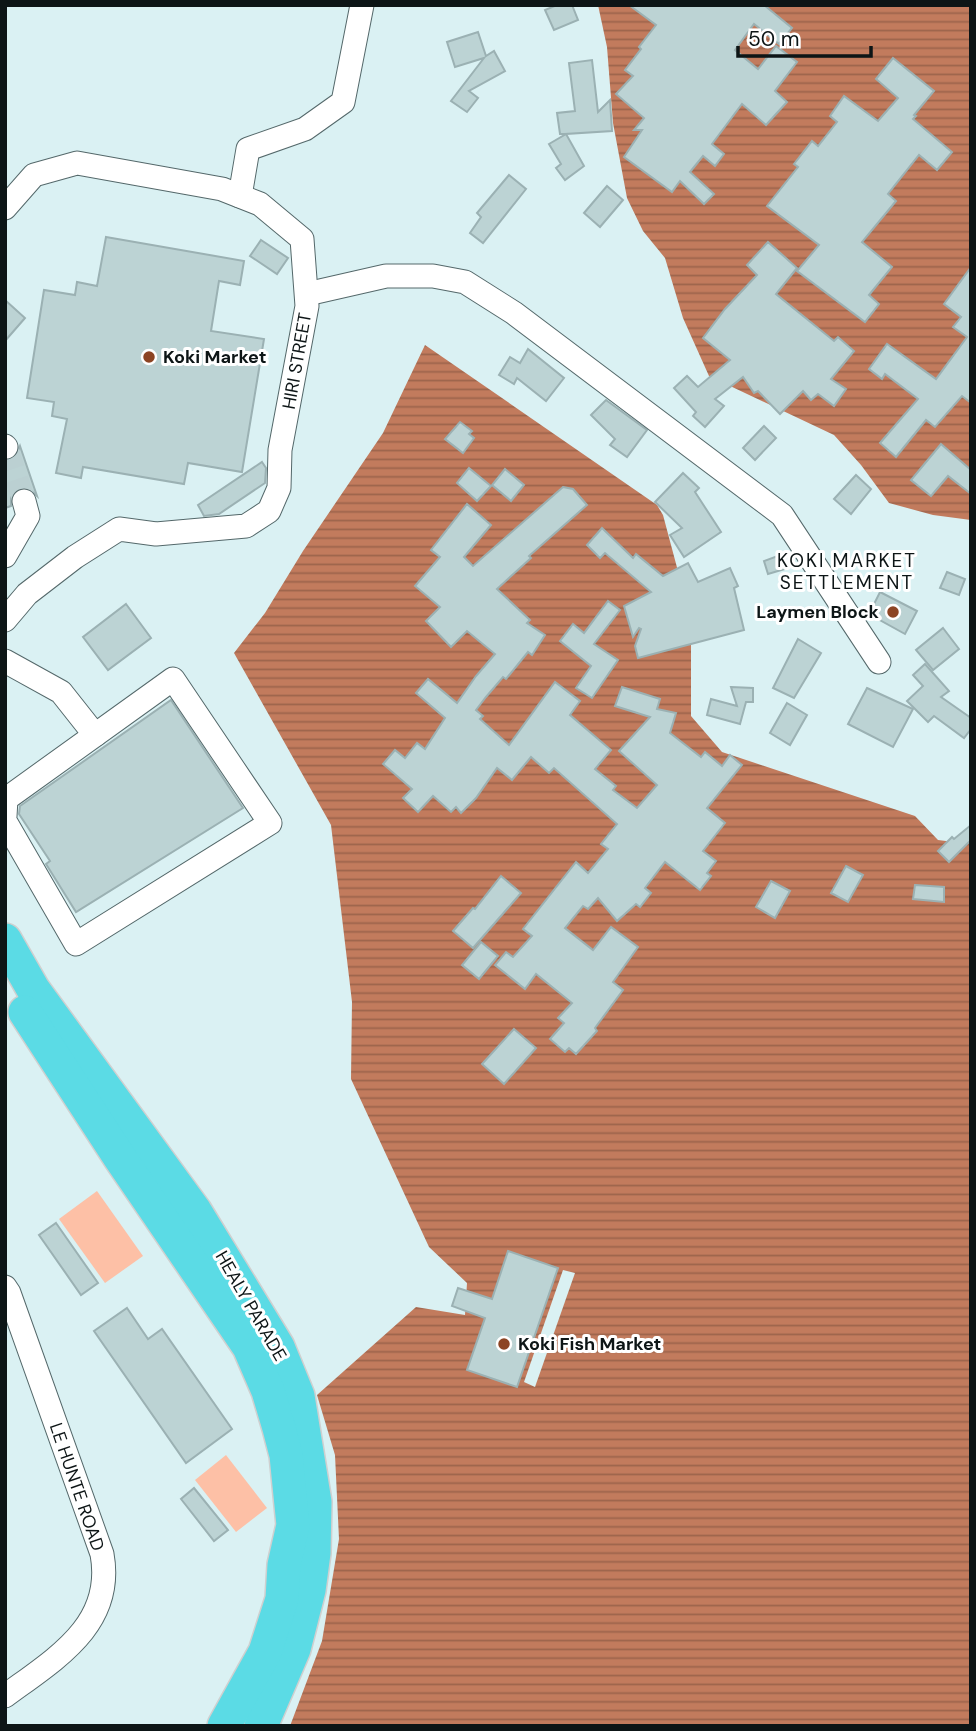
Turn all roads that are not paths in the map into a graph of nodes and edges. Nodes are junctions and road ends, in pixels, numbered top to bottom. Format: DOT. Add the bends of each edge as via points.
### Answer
graph roads {
  1 [pos="362,5"];
  2 [pos="240,196"];
  3 [pos="5,208"];
  4 [pos="307,294"];
  5 [pos="24,501"];
  6 [pos="5,556"];
  7 [pos="5,620"];
  8 [pos="5,661"];
  9 [pos="879,662"];
  10 [pos="95,736"];
  11 [pos="5,818"];
  12 [pos="5,940"];
  13 [pos="5,982"];
  14 [pos="5,1287"];
  15 [pos="5,1696"];
  16 [pos="224,1726"];
  17 [pos="261,1726"];
  1 -- 2 [label="street" via="343,102 304,129 248,149"];
  2 -- 3 [label="street, HIRI STREET" via="77,163 34,174"];
  2 -- 4 [label="street, HIRI STREET" via="260,204 302,239"];
  4 -- 7 [label="street, HIRI STREET" via="280,450 279,488 269,511 246,526 156,534 119,529 27,594"];
  4 -- 9 [label="street" via="386,276 433,276 465,282 514,313 782,515"];
  5 -- 6 [label="street" via="28,516"];
  8 -- 10 [label="street" via="61,692"];
  10 -- 11 [label="street" via="6,799"];
  10 -- 11 [label="street" via="173,679 270,823 76,944"];
  12 -- 17 [label="highway, HEALY PARADE" via="33,989 195,1211 278,1346 298,1396 315,1502 314,1553 294,1649"];
  13 -- 16 [label="highway, HEALY PARADE" via="249,1348 272,1404 286,1455 293,1525 282,1599 265,1652"];
  14 -- 15 [label="street, LE HUNTE ROAD" via="105,1572 99,1604 68,1650"];
}
